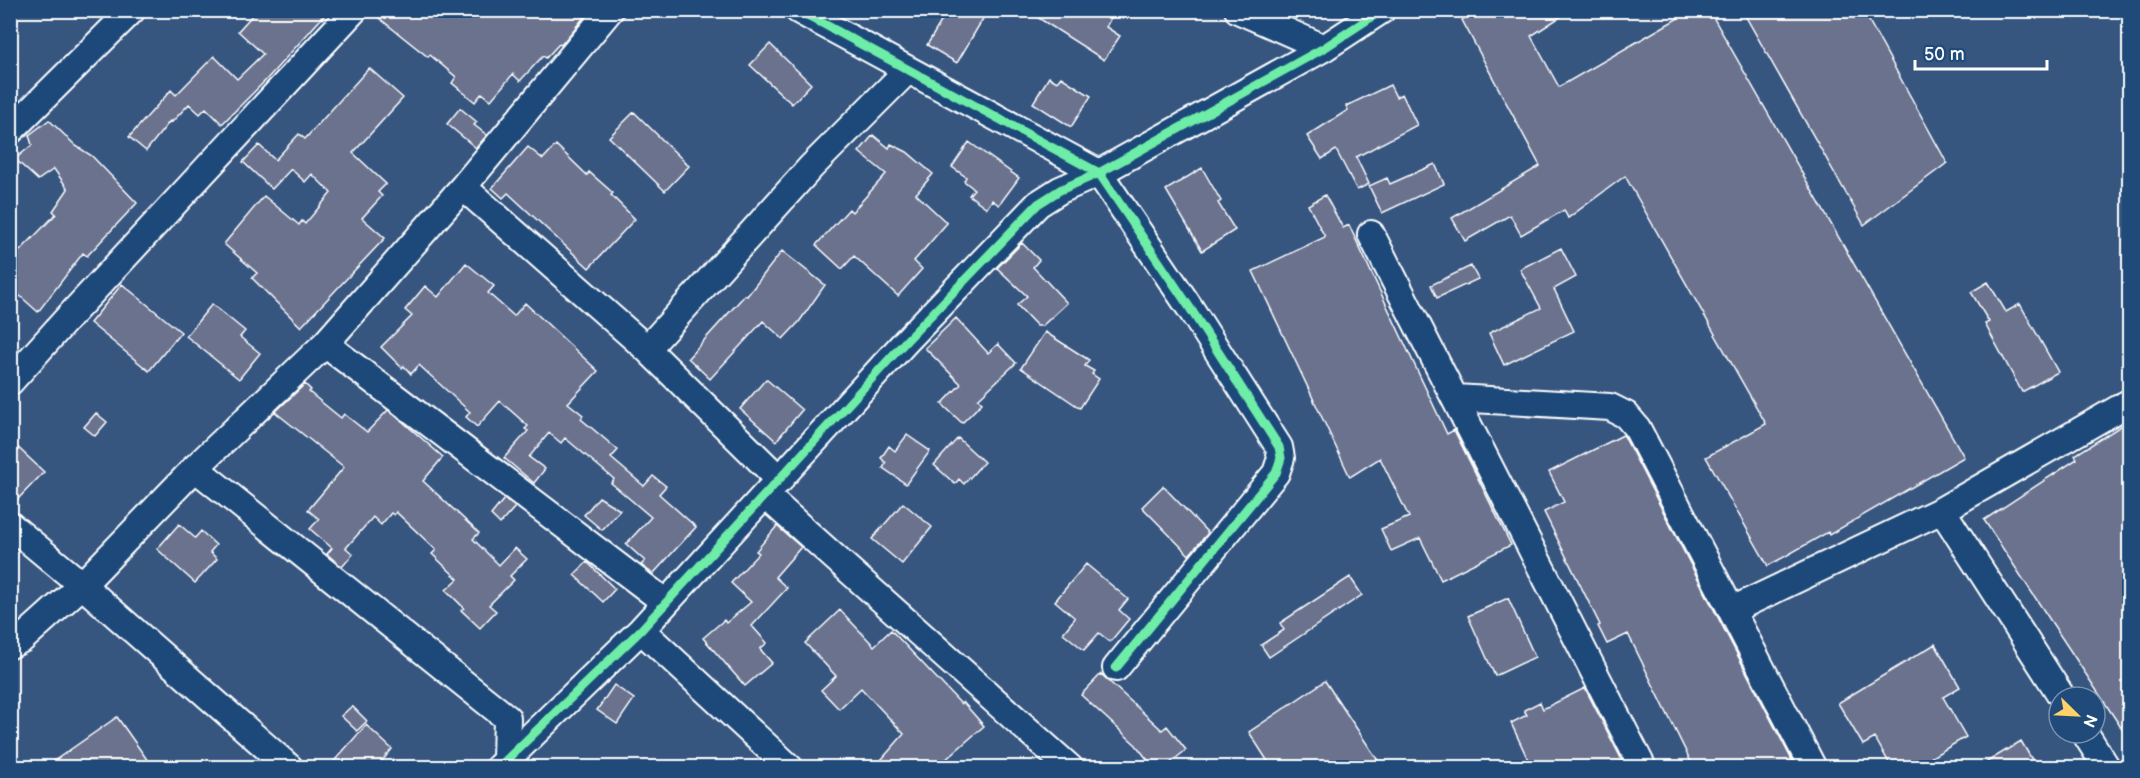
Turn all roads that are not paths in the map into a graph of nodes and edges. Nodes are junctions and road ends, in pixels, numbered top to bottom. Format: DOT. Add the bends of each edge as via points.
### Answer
graph roads {
  1 [pos="132,10"];
  2 [pos="354,10"];
  3 [pos="610,10"];
  4 [pos="798,10"];
  5 [pos="1238,10"];
  6 [pos="1382,10"];
  7 [pos="1324,48"];
  8 [pos="908,70"];
  9 [pos="10,131"];
  10 [pos="1099,173"];
  11 [pos="463,187"];
  12 [pos="1371,234"];
  13 [pos="326,344"];
  14 [pos="647,349"];
  15 [pos="10,382"];
  16 [pos="1455,398"];
  17 [pos="2130,402"];
  18 [pos="195,468"];
  19 [pos="773,488"];
  20 [pos="1942,510"];
  21 [pos="10,525"];
  22 [pos="82,585"];
  23 [pos="665,602"];
  24 [pos="1732,610"];
  25 [pos="641,630"];
  26 [pos="10,645"];
  27 [pos="1116,668"];
  28 [pos="2054,685"];
  29 [pos="2093,745"];
  30 [pos="502,763"];
  31 [pos="290,768"];
  32 [pos="790,768"];
  33 [pos="1070,768"];
  34 [pos="1643,768"];
  35 [pos="1813,768"];
  36 [pos="2107,768"];
  1 -- 9 [label="street"];
  2 -- 15 [label="street"];
  3 -- 11 [label="street"];
  4 -- 8 [label="street"];
  5 -- 7 [label="street"];
  6 -- 7 [label="street"];
  7 -- 10 [label="street"];
  8 -- 10 [label="street"];
  8 -- 14 [label="street" via="812,167"];
  10 -- 19 [label="street" via="1038,204"];
  10 -- 27 [label="street" via="1197,318 1279,447 1281,458 1276,473"];
  11 -- 13 [label="street"];
  11 -- 14 [label="street"];
  12 -- 16 [label="street"];
  13 -- 18 [label="street"];
  13 -- 23 [label="street"];
  14 -- 19 [label="street"];
  16 -- 24 [label="street" via="1610,407 1626,416 1637,428"];
  16 -- 34 [label="street"];
  17 -- 20 [label="street"];
  18 -- 22 [label="street"];
  18 -- 30 [label="street" via="507,718"];
  19 -- 23 [label="street"];
  19 -- 33 [label="street"];
  20 -- 24 [label="street"];
  20 -- 28 [label="street"];
  21 -- 22 [label="street"];
  22 -- 26 [label="street" via="22,639"];
  22 -- 31 [label="street"];
  23 -- 25 [label="street"];
  24 -- 35 [label="street"];
  25 -- 30 [label="street"];
  25 -- 32 [label="street"];
  29 -- 36 [label="street"];
}
